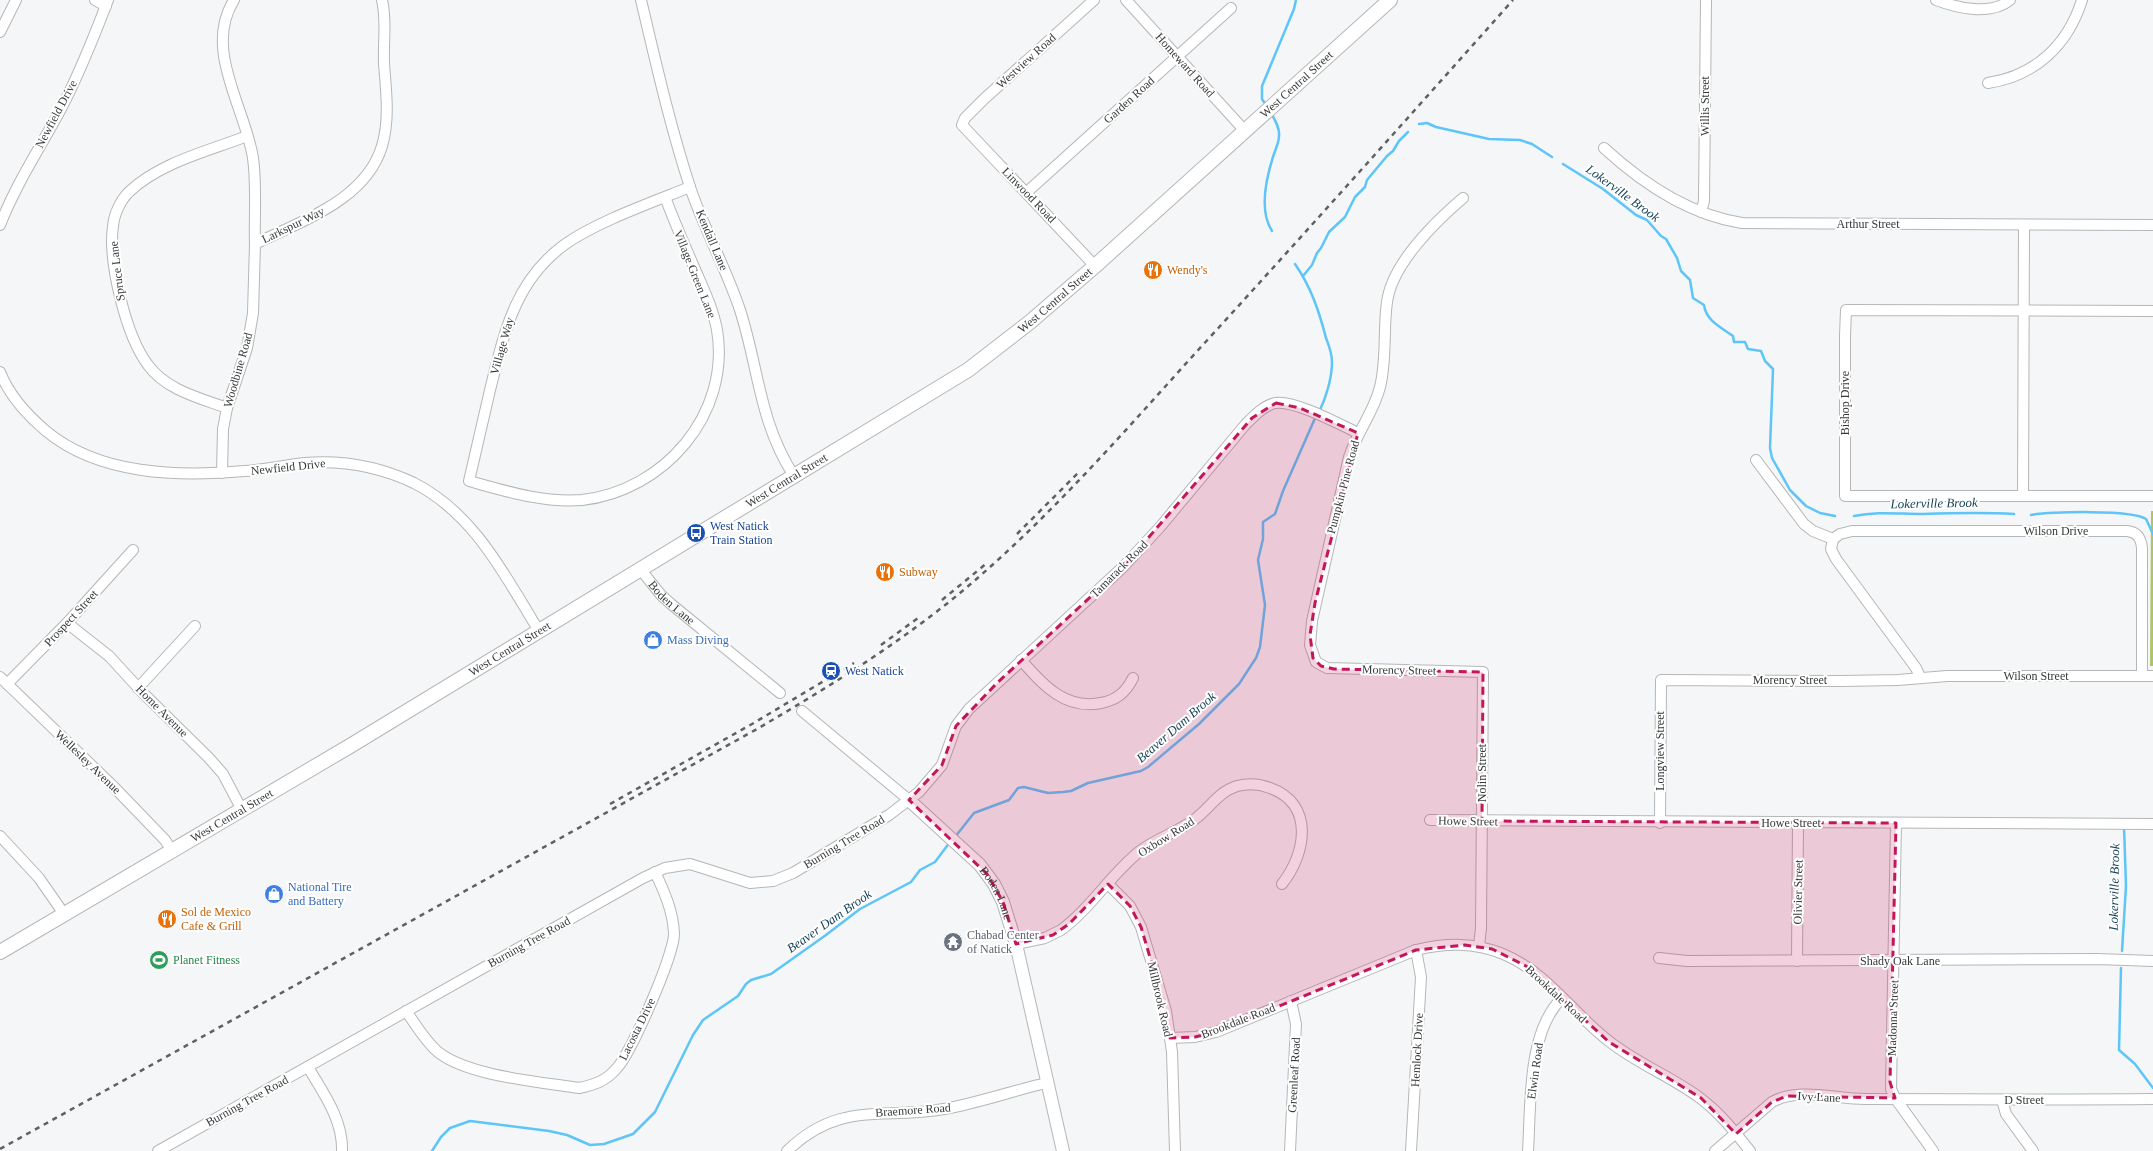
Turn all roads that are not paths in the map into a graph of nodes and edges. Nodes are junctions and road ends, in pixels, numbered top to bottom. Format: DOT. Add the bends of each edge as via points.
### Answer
graph roads {
  1 [pos="16,0"];
  2 [pos="95,0"];
  3 [pos="234,0"];
  4 [pos="382,0"];
  5 [pos="641,0"];
  6 [pos="1094,0"];
  7 [pos="1126,0"];
  8 [pos="1390,0"];
  9 [pos="1706,0"];
  10 [pos="1936,0"];
  11 [pos="2010,0"];
  12 [pos="2082,0"];
  13 [pos="107,3"];
  14 [pos="1231,8"];
  15 [pos="0,32"];
  16 [pos="1177,56"];
  17 [pos="1988,83"];
  18 [pos="962,125"];
  19 [pos="1245,131"];
  20 [pos="248,136"];
  21 [pos="1604,148"];
  22 [pos="690,187"];
  23 [pos="1027,192"];
  24 [pos="665,197"];
  25 [pos="1463,198"];
  26 [pos="3,208"];
  27 [pos="1701,212"];
  28 [pos="0,225"];
  29 [pos="2024,225"];
  30 [pos="2153,225"];
  31 [pos="255,244"];
  32 [pos="1095,266"];
  33 [pos="2024,309"];
  34 [pos="2153,311"];
  35 [pos="0,372"];
  36 [pos="4,389"];
  37 [pos="227,408"];
  38 [pos="1358,433"];
  39 [pos="1756,460"];
  40 [pos="222,473"];
  41 [pos="794,476"];
  42 [pos="468,482"];
  43 [pos="2023,496"];
  44 [pos="2153,496"];
  45 [pos="1833,538"];
  46 [pos="133,550"];
  47 [pos="641,570"];
  48 [pos="67,623"];
  49 [pos="195,626"];
  50 [pos="539,631"];
  51 [pos="1021,660"];
  52 [pos="1316,662"];
  53 [pos="1483,672"];
  54 [pos="2142,676"];
  55 [pos="2153,676"];
  56 [pos="1920,677"];
  57 [pos="1134,678"];
  58 [pos="3,680"];
  59 [pos="1661,680"];
  60 [pos="138,688"];
  61 [pos="780,693"];
  62 [pos="802,711"];
  63 [pos="909,800"];
  64 [pos="242,810"];
  65 [pos="1430,820"];
  66 [pos="1482,821"];
  67 [pos="1798,822"];
  68 [pos="1660,823"];
  69 [pos="1896,823"];
  70 [pos="2153,824"];
  71 [pos="0,836"];
  72 [pos="172,851"];
  73 [pos="655,872"];
  74 [pos="1108,884"];
  75 [pos="1282,884"];
  76 [pos="64,914"];
  77 [pos="1016,944"];
  78 [pos="1479,946"];
  79 [pos="1416,950"];
  80 [pos="0,952"];
  81 [pos="1659,958"];
  82 [pos="1797,961"];
  83 [pos="1894,961"];
  84 [pos="2153,961"];
  85 [pos="1562,998"];
  86 [pos="1291,1000"];
  87 [pos="406,1011"];
  88 [pos="1170,1038"];
  89 [pos="308,1067"];
  90 [pos="1046,1083"];
  91 [pos="1895,1098"];
  92 [pos="2153,1099"];
  93 [pos="2002,1100"];
  94 [pos="1736,1134"];
  95 [pos="158,1151"];
  96 [pos="342,1151"];
  97 [pos="787,1151"];
  98 [pos="1063,1151"];
  99 [pos="1175,1151"];
  100 [pos="1290,1151"];
  101 [pos="1411,1151"];
  102 [pos="1528,1151"];
  103 [pos="1715,1151"];
  104 [pos="1750,1151"];
  105 [pos="1933,1151"];
  106 [pos="2033,1151"];
  1 -- 15 [label="street"];
  2 -- 13 [label="street"];
  3 -- 20 [label="street, Larkspur Way" via="226,12 222,49"];
  4 -- 31 [label="street, Larkspur Way" via="385,15 383,48 386,120 382,146 372,167 353,189 332,205"];
  5 -- 22 [label="street, Kendall Lane" via="661,87"];
  6 -- 18 [label="street, Westview Road" via="984,98 965,118"];
  7 -- 16 [label="street, Homeward Road"];
  8 -- 19 [label="main road, West Central Street"];
  9 -- 27 [label="street, Willis Street" via="1704,201"];
  10 -- 11 [label="street" via="1954,6 1986,9 1996,8"];
  12 -- 17 [label="street" via="2067,34 2048,56 2020,74"];
  13 -- 26 [label="street, Newfield Drive" via="78,73"];
  14 -- 16 [label="street, Garden Road"];
  16 -- 19 [label="street, Homeward Road"];
  16 -- 23 [label="street, Garden Road"];
  18 -- 23 [label="street, Linwood Road"];
  19 -- 32 [label="main road, West Central Street"];
  20 -- 31 [label="street, Larkspur Way" via="256,190"];
  20 -- 37 [label="street, Spruce Lane" via="170,166 149,177 129,192 119,206 113,225 113,252 121,305 148,365 173,386"];
  21 -- 27 [label="street, Arthur Street" via="1658,188"];
  22 -- 24 [label="street, Village Way"];
  22 -- 41 [label="street, Kendall Lane" via="740,312 768,425"];
  23 -- 32 [label="street, Linwood Road"];
  24 -- 42 [label="street, Village Way" via="575,238 553,254 532,277 516,303 505,329"];
  24 -- 42 [label="street, Village Green Lane" via="708,299 717,331 718,359 714,388 693,434 667,463 645,479 597,497 568,500 539,498"];
  25 -- 38 [label="street, Pumpkin Pine Road" via="1430,231 1392,281 1387,302 1380,388"];
  26 -- 28 [label="street, Newfield Drive"];
  27 -- 29 [label="street, Arthur Street" via="1727,221 1760,224"];
  29 -- 30 [label="street, Arthur Street"];
  29 -- 33 [label="street"];
  31 -- 37 [label="street, Woodbine Road" via="253,313 248,340"];
  32 -- 41 [label="main road, West Central Street" via="1030,322 968,370"];
  33 -- 34 [label="street, Bishop Drive"];
  33 -- 43 [label="street"];
  33 -- 43 [label="street, Bishop Drive" via="1846,310 1845,336 1845,496"];
  35 -- 36 [label="street, Newfield Drive"];
  36 -- 40 [label="street, Newfield Drive" via="39,425 60,441 96,459 139,469 180,473"];
  37 -- 40 [label="street, Woodbine Road" via="223,429"];
  38 -- 51 [label="street, Tamarack Road" via="1308,410 1276,403 1252,418 1123,568"];
  38 -- 52 [label="street, Pumpkin Pine Road" via="1349,457 1314,609 1310,645"];
  39 -- 45 [label="street" via="1808,528"];
  40 -- 50 [label="street, Newfield Drive" via="304,463 338,463 376,469 414,484 447,505 473,531 494,558"];
  41 -- 47 [label="main road, West Central Street"];
  43 -- 44 [label="street, Bishop Drive"];
  45 -- 54 [label="street, Wilson Drive" via="1852,532 2136,533 2142,548"];
  45 -- 56 [label="street" via="1831,549 1836,559"];
  46 -- 48 [label="street, Prospect Street"];
  47 -- 50 [label="main road, West Central Street"];
  47 -- 61 [label="street, Boden Lane" via="671,604"];
  48 -- 58 [label="street, Prospect Street"];
  48 -- 60 [label="street, Home Avenue" via="108,656"];
  49 -- 60 [label="street"];
  50 -- 64 [label="main road, West Central Street"];
  51 -- 57 [label="street" via="1052,692 1071,702 1082,704 1113,700"];
  51 -- 63 [label="street, Tamarack Road" via="962,717 951,736 942,766"];
  52 -- 53 [label="street, Morency Street" via="1334,669"];
  53 -- 66 [label="street, Nolin Street"];
  54 -- 55 [label="street, Wilson Street"];
  54 -- 56 [label="street, Wilson Street"];
  56 -- 59 [label="street, Morency Street" via="1841,681"];
  58 -- 72 [label="street, Wellesley Avenue" via="112,785 165,840"];
  59 -- 68 [label="street, Longview Street"];
  60 -- 64 [label="street, Home Avenue" via="223,774"];
  62 -- 63 [label="street, Boden Lane"];
  63 -- 73 [label="street, Burning Tree Road" via="810,863 773,881 750,883 690,864"];
  63 -- 77 [label="street, Boden Lane" via="980,865 999,893"];
  64 -- 72 [label="main road, West Central Street"];
  65 -- 66 [label="street, Howe Street"];
  66 -- 68 [label="street, Howe Street"];
  66 -- 78 [label="street, Nolin Street"];
  67 -- 68 [label="street, Howe Street"];
  67 -- 69 [label="street, Howe Street"];
  67 -- 82 [label="street, Olivier Street"];
  69 -- 70 [label="street, Howe Street"];
  69 -- 83 [label="street, Madonna Street"];
  71 -- 76 [label="street" via="40,878"];
  72 -- 76 [label="main road, West Central Street"];
  73 -- 87 [label="street, Burning Tree Road"];
  73 -- 87 [label="street, Lacosta Drive" via="670,910 673,946 664,972 626,1054 617,1069 596,1084 579,1088 463,1067 429,1044"];
  74 -- 75 [label="street, Oxbow Road" via="1140,851 1190,823 1223,793 1239,786 1256,784 1273,789 1289,800 1302,826 1298,858"];
  74 -- 77 [label="street, Oxbow Road" via="1061,930 1045,938"];
  74 -- 88 [label="street, Millbrook Road" via="1130,906 1141,927 1162,998"];
  76 -- 80 [label="main road, West Central Street"];
  77 -- 90 [label="street, Boden Lane"];
  78 -- 79 [label="street, Brookdale Road" via="1452,944"];
  78 -- 85 [label="street, Brookdale Road" via="1504,954 1526,966"];
  79 -- 86 [label="street, Brookdale Road"];
  79 -- 101 [label="street, Hemlock Drive" via="1421,977"];
  81 -- 82 [label="street, Shady Oak Lane" via="1687,961"];
  82 -- 83 [label="street, Shady Oak Lane"];
  83 -- 84 [label="street, Shady Oak Lane"];
  83 -- 91 [label="street, Madonna Street" via="1890,1082"];
  85 -- 94 [label="street, Brookdale Road" via="1609,1042 1701,1098 1718,1112"];
  85 -- 102 [label="street, Elwin Road" via="1548,1016 1537,1051 1531,1092"];
  86 -- 88 [label="street, Brookdale Road" via="1206,1035"];
  86 -- 100 [label="street, Greenleaf Road" via="1296,1024"];
  87 -- 89 [label="street, Burning Tree Road"];
  88 -- 99 [label="street, Millbrook Road"];
  89 -- 95 [label="street, Burning Tree Road"];
  89 -- 96 [label="street" via="337,1120 341,1131"];
  90 -- 97 [label="street, Braemore Road" via="942,1110 872,1112 846,1117 812,1132"];
  90 -- 98 [label="street, Boden Lane"];
  91 -- 93 [label="street, D Street"];
  91 -- 94 [label="street, Ivy Lane" via="1805,1094 1787,1096 1772,1102"];
  91 -- 105 [label="street, Madonna Street"];
  92 -- 93 [label="street, D Street"];
  93 -- 106 [label="street" via="2006,1114"];
  94 -- 103 [label="street, Ivy Lane"];
  94 -- 104 [label="street, Brookdale Road"];
}
